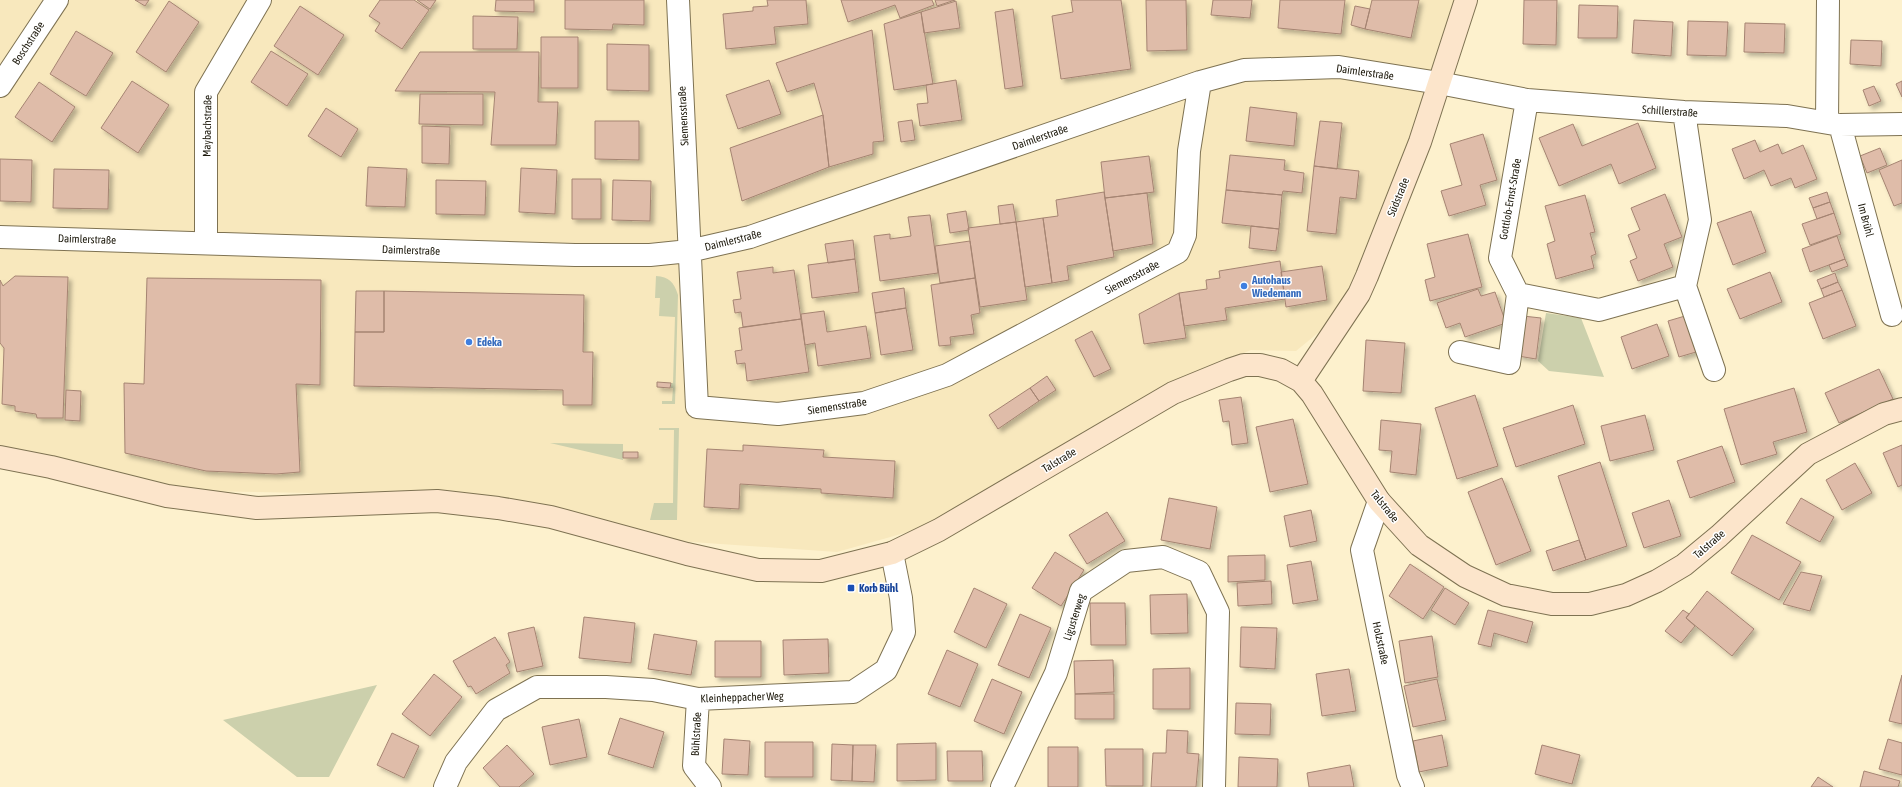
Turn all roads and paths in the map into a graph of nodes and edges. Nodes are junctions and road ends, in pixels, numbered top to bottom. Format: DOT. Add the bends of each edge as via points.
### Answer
graph roads {
  1 [pos="57,0"];
  2 [pos="260,0"];
  3 [pos="678,0"];
  4 [pos="1466,0"];
  5 [pos="1828,0"];
  6 [pos="1200,82"];
  7 [pos="1440,83"];
  8 [pos="0,86"];
  9 [pos="1527,100"];
  10 [pos="1684,112"];
  11 [pos="1833,123"];
  12 [pos="1902,124"];
  13 [pos="0,237"];
  14 [pos="206,243"];
  15 [pos="689,251"];
  16 [pos="1685,286"];
  17 [pos="1518,294"];
  18 [pos="1892,315"];
  19 [pos="1460,352"];
  20 [pos="1714,370"];
  21 [pos="1301,381"];
  22 [pos="1902,409"];
  23 [pos="0,457"];
  24 [pos="1379,501"];
  25 [pos="892,553"];
  26 [pos="698,699"];
  27 [pos="445,787"];
  28 [pos="710,787"];
  29 [pos="1002,787"];
  30 [pos="1214,787"];
  31 [pos="1413,787"];
  1 -- 8 [label="street, Boschstraße"];
  2 -- 14 [label="street, Maybachstraße" via="206,92"];
  3 -- 15 [label="street, Siemensstraße"];
  4 -- 7 [label="street, Südstraße"];
  5 -- 11 [label="street, Im Brühl"];
  6 -- 7 [label="street, Daimlerstraße" via="1244,70 1339,67"];
  6 -- 15 [label="street, Daimlerstraße" via="750,237"];
  6 -- 15 [label="street, Siemensstraße" via="1189,151 1185,236 1178,252 947,375 864,403 778,414 697,407"];
  7 -- 9 [label="street, Schillerstraße"];
  7 -- 21 [label="street, Südstraße" via="1420,142 1359,294"];
  9 -- 10 [label="street, Schillerstraße"];
  9 -- 17 [label="street, Gottlob-Ernst-Straße" via="1500,258"];
  10 -- 11 [label="street, Schillerstraße" via="1787,116"];
  10 -- 16 [label="street" via="1700,220"];
  11 -- 12 [label="street, Schillerstraße"];
  11 -- 18 [label="street, Im Brühl"];
  13 -- 14 [label="street, Daimlerstraße"];
  14 -- 15 [label="street, Daimlerstraße" via="575,255 650,255"];
  16 -- 17 [label="street" via="1599,310"];
  16 -- 20 [label="street"];
  17 -- 19 [label="street" via="1509,363"];
  21 -- 24 [label="street, Talstraße" via="1312,394"];
  21 -- 25 [label="street, Talstraße" via="1281,370 1260,365 1244,365 1173,393 972,511"];
  22 -- 24 [label="street, Talstraße" via="1884,414 1808,454 1684,565 1626,595 1590,604 1552,604 1506,595 1465,576 1420,545"];
  23 -- 25 [label="street, Talstraße" via="51,466 167,496 256,508 437,501 498,508 551,517 687,554 758,570 821,571"];
  24 -- 31 [label="street, Holzstraße" via="1362,550 1408,775"];
  25 -- 26 [label="street, Kleinheppacher Weg" via="901,598 904,632 886,670 854,692"];
  26 -- 27 [label="street, Kleinheppacher Weg" via="653,690 537,687 496,710 456,762"];
  26 -- 28 [label="street, Bühlstraße" via="694,766"];
  29 -- 30 [label="street, Ligusterweg" via="1056,673 1081,591 1126,561 1163,557 1199,572 1218,612"];
}
